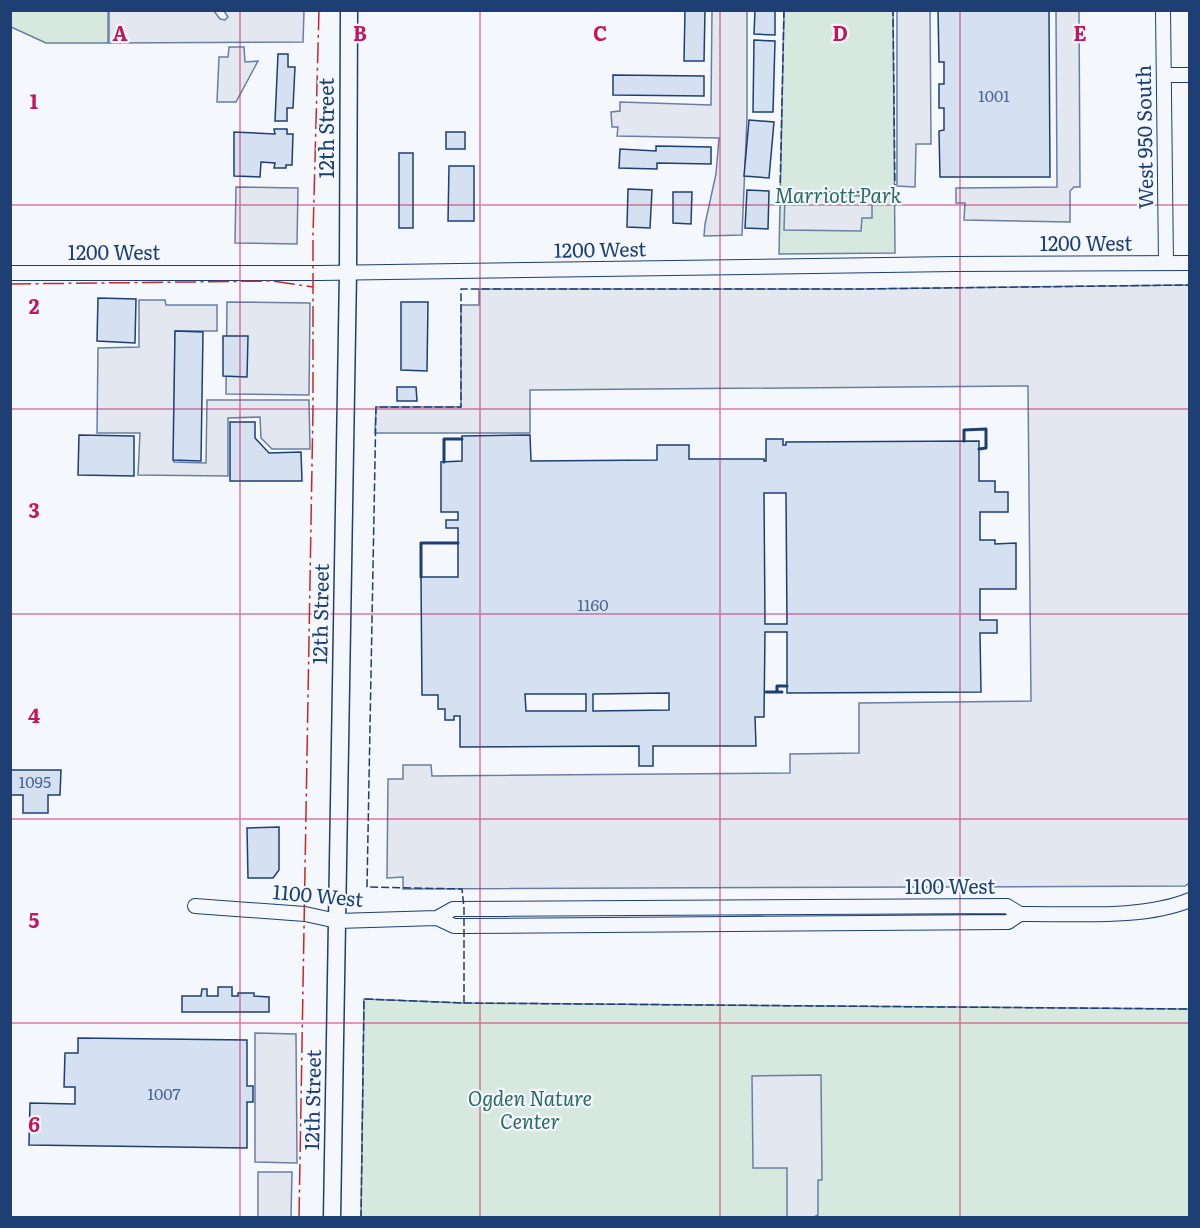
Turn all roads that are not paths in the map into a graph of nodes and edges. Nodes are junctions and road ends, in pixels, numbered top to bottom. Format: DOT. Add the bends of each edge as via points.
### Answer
graph roads {
  1 [pos="349,10"];
  2 [pos="1163,10"];
  3 [pos="1164,75"];
  4 [pos="1190,75"];
  5 [pos="1166,263"];
  6 [pos="1190,263"];
  7 [pos="348,272"];
  8 [pos="10,273"];
  9 [pos="1190,900"];
  10 [pos="195,906"];
  11 [pos="488,908"];
  12 [pos="1020,914"];
  13 [pos="437,918"];
  14 [pos="337,921"];
  15 [pos="488,925"];
  16 [pos="332,1218"];
  1 -- 7 [label="main road, 12th Street"];
  2 -- 3 [label="street, West 950 South"];
  3 -- 4 [label="street"];
  3 -- 5 [label="street, West 950 South"];
  5 -- 6 [label="street, 1200 West"];
  5 -- 7 [label="street, 1200 West"];
  7 -- 8 [label="street, 1200 West"];
  7 -- 14 [label="main road, 12th Street"];
  9 -- 12 [label="street" via="1148,912"];
  10 -- 14 [label="street, 1100 West" via="305,914"];
  11 -- 12 [label="street, 1100 West" via="1007,906"];
  11 -- 13 [label="street, 1100 West" via="453,909"];
  11 -- 15 [label="street"];
  12 -- 15 [label="street, 1100 West" via="1008,922"];
  13 -- 14 [label="street, 1100 West"];
  13 -- 15 [label="street, 1100 West" via="453,926"];
  14 -- 16 [label="main road, 12th Street"];
}
